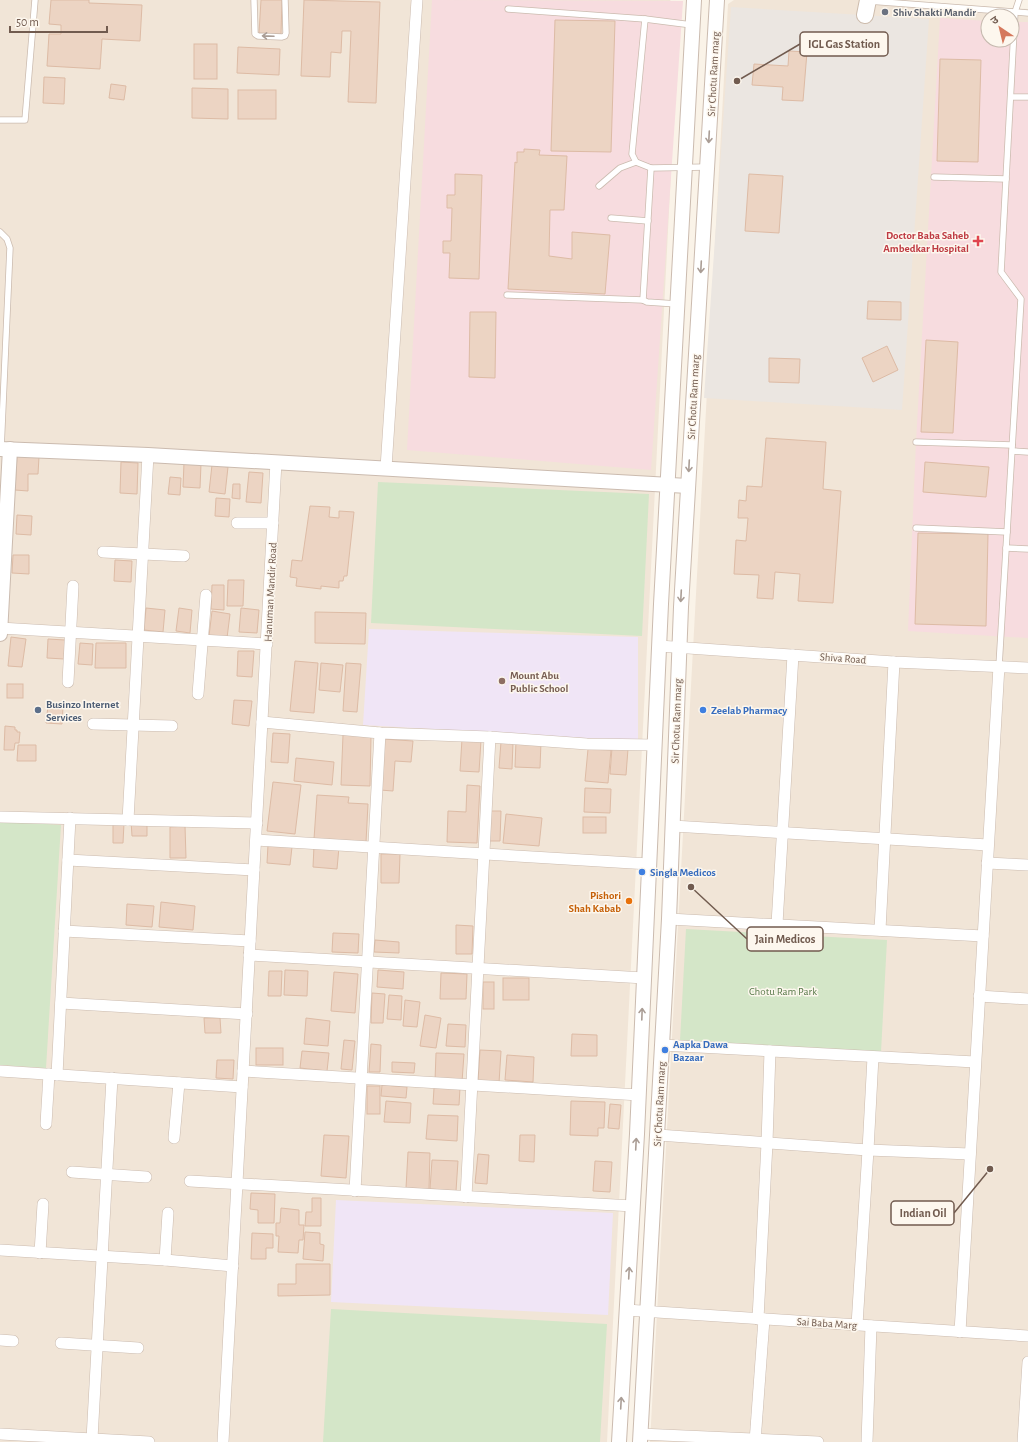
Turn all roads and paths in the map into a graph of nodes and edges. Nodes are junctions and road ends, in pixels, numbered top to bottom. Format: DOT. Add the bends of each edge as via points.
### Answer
graph roads {
  1 [pos="35,0"];
  2 [pos="254,0"];
  3 [pos="285,0"];
  4 [pos="417,0"];
  5 [pos="694,0"];
  6 [pos="717,0"];
  7 [pos="865,5"];
  8 [pos="508,9"];
  9 [pos="980,10"];
  10 [pos="644,19"];
  11 [pos="693,25"];
  12 [pos="1013,48"];
  13 [pos="1011,97"];
  14 [pos="1028,97"];
  15 [pos="0,120"];
  16 [pos="636,162"];
  17 [pos="685,166"];
  18 [pos="708,167"];
  19 [pos="650,168"];
  20 [pos="934,177"];
  21 [pos="1006,179"];
  22 [pos="600,186"];
  23 [pos="611,218"];
  24 [pos="648,221"];
  25 [pos="0,232"];
  26 [pos="507,295"];
  27 [pos="643,300"];
  28 [pos="677,304"];
  29 [pos="1,408"];
  30 [pos="916,442"];
  31 [pos="1012,448"];
  32 [pos="4,449"];
  33 [pos="1028,452"];
  34 [pos="148,455"];
  35 [pos="276,462"];
  36 [pos="386,468"];
  37 [pos="667,484"];
  38 [pos="688,486"];
  39 [pos="237,523"];
  40 [pos="273,523"];
  41 [pos="916,528"];
  42 [pos="1007,532"];
  43 [pos="1006,548"];
  44 [pos="1028,549"];
  45 [pos="103,552"];
  46 [pos="142,554"];
  47 [pos="184,556"];
  48 [pos="73,586"];
  49 [pos="206,594"];
  50 [pos="0,621"];
  51 [pos="70,632"];
  52 [pos="0,634"];
  53 [pos="138,636"];
  54 [pos="202,640"];
  55 [pos="267,644"];
  56 [pos="659,646"];
  57 [pos="679,647"];
  58 [pos="793,655"];
  59 [pos="894,662"];
  60 [pos="999,666"];
  61 [pos="1028,668"];
  62 [pos="68,682"];
  63 [pos="198,694"];
  64 [pos="262,722"];
  65 [pos="93,724"];
  66 [pos="133,725"];
  67 [pos="172,726"];
  68 [pos="380,734"];
  69 [pos="490,737"];
  70 [pos="655,745"];
  71 [pos="0,817"];
  72 [pos="70,818"];
  73 [pos="128,820"];
  74 [pos="257,823"];
  75 [pos="673,826"];
  76 [pos="782,833"];
  77 [pos="885,838"];
  78 [pos="256,840"];
  79 [pos="988,845"];
  80 [pos="374,846"];
  81 [pos="484,854"];
  82 [pos="68,860"];
  83 [pos="987,863"];
  84 [pos="649,864"];
  85 [pos="1028,865"];
  86 [pos="254,870"];
  87 [pos="669,919"];
  88 [pos="777,924"];
  89 [pos="880,930"];
  90 [pos="64,931"];
  91 [pos="983,936"];
  92 [pos="250,941"];
  93 [pos="249,955"];
  94 [pos="368,962"];
  95 [pos="478,968"];
  96 [pos="644,978"];
  97 [pos="979,996"];
  98 [pos="1028,999"];
  99 [pos="60,1003"];
  100 [pos="247,1014"];
  101 [pos="662,1045"];
  102 [pos="770,1051"];
  103 [pos="873,1057"];
  104 [pos="976,1062"];
  105 [pos="0,1071"];
  106 [pos="243,1072"];
  107 [pos="53,1074"];
  108 [pos="112,1078"];
  109 [pos="362,1079"];
  110 [pos="179,1083"];
  111 [pos="472,1085"];
  112 [pos="242,1087"];
  113 [pos="639,1095"];
  114 [pos="46,1124"];
  115 [pos="658,1135"];
  116 [pos="174,1138"];
  117 [pos="767,1142"];
  118 [pos="868,1150"];
  119 [pos="970,1154"];
  120 [pos="72,1172"];
  121 [pos="106,1175"];
  122 [pos="146,1177"];
  123 [pos="190,1182"];
  124 [pos="237,1184"];
  125 [pos="355,1190"];
  126 [pos="466,1197"];
  127 [pos="43,1204"];
  128 [pos="633,1206"];
  129 [pos="168,1213"];
  130 [pos="0,1250"];
  131 [pos="40,1253"];
  132 [pos="102,1257"];
  133 [pos="165,1260"];
  134 [pos="232,1266"];
  135 [pos="626,1310"];
  136 [pos="647,1312"];
  137 [pos="761,1319"];
  138 [pos="857,1325"];
  139 [pos="871,1326"];
  140 [pos="960,1332"];
  141 [pos="1028,1336"];
  142 [pos="0,1340"];
  143 [pos="13,1340"];
  144 [pos="61,1343"];
  145 [pos="97,1346"];
  146 [pos="138,1348"];
  147 [pos="1028,1362"];
  148 [pos="0,1434"];
  149 [pos="640,1438"];
  150 [pos="92,1439"];
  151 [pos="756,1441"];
  152 [pos="149,1442"];
  153 [pos="223,1442"];
  154 [pos="618,1442"];
  155 [pos="818,1442"];
  156 [pos="867,1442"];
  157 [pos="1023,1442"];
  1 -- 15 [label="lane" via="25,120"];
  3 -- 2 [label="lane, one-way" via="286,33 282,37 255,34"];
  4 -- 36 [label="street"];
  5 -- 11 [label="street, Sir Chotu Ram marg"];
  6 -- 18 [label="street, Sir Chotu Ram marg, one-way"];
  7 -- 9 [label="lane"];
  8 -- 10 [label="lane"];
  10 -- 11 [label="lane"];
  10 -- 16 [label="lane" via="632,154"];
  11 -- 17 [label="street, Sir Chotu Ram marg"];
  12 -- 13 [label="lane"];
  13 -- 14 [label="lane"];
  13 -- 21 [label="lane"];
  16 -- 19 [label="lane"];
  16 -- 22 [label="lane" via="620,168"];
  17 -- 18 [label="lane"];
  17 -- 19 [label="lane"];
  17 -- 28 [label="street, Sir Chotu Ram marg"];
  18 -- 38 [label="street, Sir Chotu Ram marg, one-way"];
  19 -- 24 [label="lane"];
  20 -- 21 [label="lane"];
  21 -- 31 [label="lane" via="1001,272 1021,299"];
  23 -- 24 [label="lane"];
  24 -- 27 [label="lane"];
  25 -- 29 [label="lane" via="7,239 10,248"];
  26 -- 27 [label="lane"];
  27 -- 28 [label="lane"];
  28 -- 37 [label="street, Sir Chotu Ram marg"];
  29 -- 32 [label="lane"];
  30 -- 31 [label="lane"];
  31 -- 33 [label="lane"];
  31 -- 42 [label="lane"];
  32 -- 34 [label="street"];
  32 -- 50 [label="street"];
  34 -- 35 [label="street"];
  34 -- 46 [label="street"];
  35 -- 36 [label="street"];
  35 -- 40 [label="street, Hanuman Mandir Road"];
  36 -- 37 [label="street"];
  37 -- 38 [label="street"];
  37 -- 56 [label="street, Sir Chotu Ram marg"];
  38 -- 57 [label="street, Sir Chotu Ram marg, one-way"];
  39 -- 40 [label="street"];
  40 -- 55 [label="street, Hanuman Mandir Road"];
  41 -- 42 [label="lane"];
  42 -- 43 [label="lane"];
  43 -- 44 [label="lane"];
  43 -- 60 [label="lane"];
  45 -- 46 [label="street"];
  46 -- 47 [label="street"];
  46 -- 53 [label="street"];
  48 -- 51 [label="street"];
  49 -- 54 [label="street"];
  50 -- 51 [label="street"];
  50 -- 52 [label="street"];
  51 -- 53 [label="street"];
  51 -- 62 [label="street"];
  53 -- 54 [label="street"];
  53 -- 66 [label="street"];
  54 -- 55 [label="street"];
  54 -- 63 [label="street"];
  55 -- 64 [label="street, Hanuman Mandir Road"];
  56 -- 57 [label="street, Shiva Road"];
  56 -- 70 [label="street, Sir Chotu Ram marg"];
  57 -- 58 [label="street, Shiva Road"];
  57 -- 75 [label="street, Sir Chotu Ram marg"];
  58 -- 59 [label="street, Shiva Road"];
  58 -- 76 [label="street"];
  59 -- 60 [label="street, Shiva Road"];
  59 -- 77 [label="street"];
  60 -- 61 [label="street, Shiva Road"];
  60 -- 79 [label="street"];
  64 -- 68 [label="street"];
  64 -- 74 [label="street, Hanuman Mandir Road"];
  65 -- 66 [label="street"];
  66 -- 67 [label="street"];
  66 -- 73 [label="street"];
  68 -- 69 [label="street"];
  68 -- 80 [label="street"];
  69 -- 70 [label="street" via="587,744"];
  69 -- 81 [label="street"];
  70 -- 84 [label="street, Sir Chotu Ram marg"];
  71 -- 72 [label="street"];
  72 -- 73 [label="street"];
  72 -- 82 [label="street"];
  73 -- 74 [label="street"];
  74 -- 78 [label="street, Hanuman Mandir Road"];
  75 -- 76 [label="street"];
  75 -- 87 [label="street, Sir Chotu Ram marg"];
  76 -- 77 [label="street"];
  76 -- 88 [label="street"];
  77 -- 79 [label="street"];
  77 -- 89 [label="street"];
  78 -- 80 [label="street"];
  78 -- 86 [label="street, Hanuman Mandir Road"];
  79 -- 83 [label="street"];
  80 -- 81 [label="street"];
  80 -- 94 [label="street"];
  81 -- 84 [label="street"];
  81 -- 95 [label="street"];
  82 -- 86 [label="street"];
  82 -- 90 [label="street"];
  83 -- 85 [label="street"];
  83 -- 91 [label="street"];
  84 -- 96 [label="street, Sir Chotu Ram marg"];
  86 -- 92 [label="street, Hanuman Mandir Road"];
  87 -- 88 [label="street"];
  87 -- 101 [label="street, Sir Chotu Ram marg"];
  88 -- 89 [label="street"];
  89 -- 91 [label="street"];
  90 -- 92 [label="street"];
  90 -- 99 [label="street"];
  91 -- 97 [label="street"];
  92 -- 93 [label="street, Hanuman Mandir Road"];
  93 -- 94 [label="street"];
  93 -- 100 [label="street, Hanuman Mandir Road"];
  94 -- 95 [label="street"];
  94 -- 109 [label="street"];
  95 -- 96 [label="street"];
  95 -- 111 [label="street"];
  113 -- 96 [label="street, Sir Chotu Ram marg, one-way"];
  97 -- 98 [label="street"];
  97 -- 104 [label="street"];
  99 -- 100 [label="street"];
  99 -- 107 [label="street"];
  100 -- 106 [label="street, Hanuman Mandir Road"];
  101 -- 102 [label="street"];
  101 -- 115 [label="street, Sir Chotu Ram marg"];
  102 -- 103 [label="street"];
  102 -- 117 [label="street"];
  103 -- 104 [label="street"];
  103 -- 118 [label="street"];
  104 -- 119 [label="street"];
  105 -- 107 [label="street"];
  106 -- 109 [label="street"];
  106 -- 112 [label="street, Hanuman Mandir Road"];
  107 -- 108 [label="street"];
  107 -- 114 [label="street"];
  108 -- 110 [label="street"];
  108 -- 121 [label="street"];
  109 -- 111 [label="street"];
  109 -- 125 [label="street"];
  110 -- 112 [label="street"];
  110 -- 116 [label="street"];
  111 -- 113 [label="street"];
  111 -- 126 [label="street"];
  112 -- 124 [label="street, Hanuman Mandir Road"];
  128 -- 113 [label="street, Sir Chotu Ram marg, one-way"];
  115 -- 117 [label="street"];
  115 -- 136 [label="street, Sir Chotu Ram marg"];
  117 -- 118 [label="street"];
  117 -- 137 [label="street"];
  118 -- 119 [label="street"];
  118 -- 138 [label="street"];
  119 -- 140 [label="street"];
  120 -- 121 [label="street"];
  121 -- 122 [label="street"];
  121 -- 132 [label="street"];
  123 -- 124 [label="street"];
  124 -- 125 [label="street"];
  124 -- 134 [label="street, Hanuman Mandir Road"];
  125 -- 126 [label="street"];
  126 -- 128 [label="street"];
  127 -- 131 [label="street"];
  135 -- 128 [label="street, Sir Chotu Ram marg, one-way"];
  129 -- 133 [label="street"];
  130 -- 131 [label="street"];
  131 -- 132 [label="street"];
  132 -- 133 [label="street"];
  132 -- 145 [label="street"];
  133 -- 134 [label="street"];
  134 -- 153 [label="street, Hanuman Mandir Road"];
  135 -- 136 [label="street, Sai Baba Marg"];
  154 -- 135 [label="street, Sir Chotu Ram marg, one-way"];
  136 -- 137 [label="street, Sai Baba Marg"];
  136 -- 149 [label="street, Sir Chotu Ram marg"];
  137 -- 138 [label="street, Sai Baba Marg"];
  137 -- 151 [label="street"];
  138 -- 139 [label="street, Sai Baba Marg"];
  139 -- 140 [label="street, Sai Baba Marg"];
  139 -- 156 [label="street"];
  140 -- 141 [label="street, Sai Baba Marg"];
  142 -- 143 [label="street"];
  144 -- 145 [label="street"];
  145 -- 146 [label="street"];
  145 -- 150 [label="street"];
  147 -- 157 [label="street"];
  148 -- 150 [label="street"];
  149 -- 151 [label="street"];
  150 -- 152 [label="street"];
  151 -- 155 [label="street"];
}
